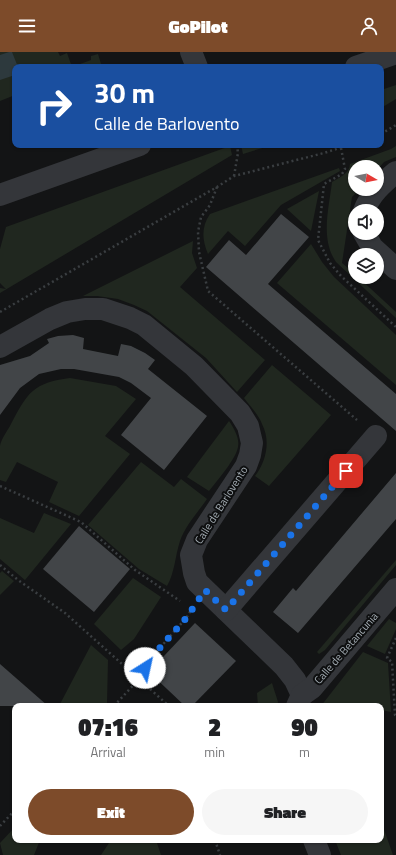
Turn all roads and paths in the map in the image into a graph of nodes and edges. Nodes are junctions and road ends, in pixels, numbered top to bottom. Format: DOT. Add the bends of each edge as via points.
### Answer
graph roads {
  1 [pos="191,52"];
  2 [pos="396,53"];
  3 [pos="196,64"];
  4 [pos="365,64"];
  5 [pos="396,125"];
  6 [pos="384,132"];
  7 [pos="132,148"];
  8 [pos="237,148"];
  9 [pos="341,148"];
  10 [pos="396,172"];
  11 [pos="234,176"];
  12 [pos="217,187"];
  13 [pos="0,195"];
  14 [pos="367,204"];
  15 [pos="368,240"];
  16 [pos="396,268"];
  17 [pos="0,312"];
  18 [pos="0,347"];
  19 [pos="376,436"];
  20 [pos="0,486"];
  21 [pos="0,565"];
  22 [pos="396,589"];
  23 [pos="226,610"];
  24 [pos="396,638"];
  25 [pos="139,679"];
  26 [pos="299,701"];
  27 [pos="117,703"];
  28 [pos="165,703"];
  29 [pos="396,716"];
  30 [pos="12,813"];
  31 [pos="0,826"];
  32 [pos="216,843"];
  33 [pos="315,843"];
  34 [pos="220,855"];
  35 [pos="320,855"];
  1 -- 3 [label="street"];
  2 -- 4 [label="street"];
  5 -- 6 [label="path"];
  7 -- 13 [label="street"];
  8 -- 11 [label="path"];
  9 -- 11 [label="path"];
  10 -- 14 [label="street" via="383,182"];
  11 -- 12 [label="path"];
  12 -- 17 [label="path"];
  12 -- 19 [label="path" via="210,205 201,217 198,232 199,252 208,291"];
  15 -- 16 [label="street" via="372,247"];
  18 -- 23 [label="street, Calle de Barlovento" via="67,312 103,309 144,325 194,366 240,413 248,426 252,443 250,455 246,466 197,540 191,555 197,582"];
  19 -- 23 [label="street"];
  20 -- 25 [label="path" via="81,522 135,570 192,610 151,658"];
  21 -- 25 [label="path" via="65,613"];
  22 -- 26 [label="street, Calle de Betancunia"];
  23 -- 26 [label="street, Calle de Barlovento" via="284,666 295,680"];
  24 -- 29 [label="path" via="387,658 392,662"];
  25 -- 27 [label="path"];
  25 -- 28 [label="path"];
  30 -- 31 [label="path"];
  32 -- 34 [label="path"];
  33 -- 35 [label="street"];
}
